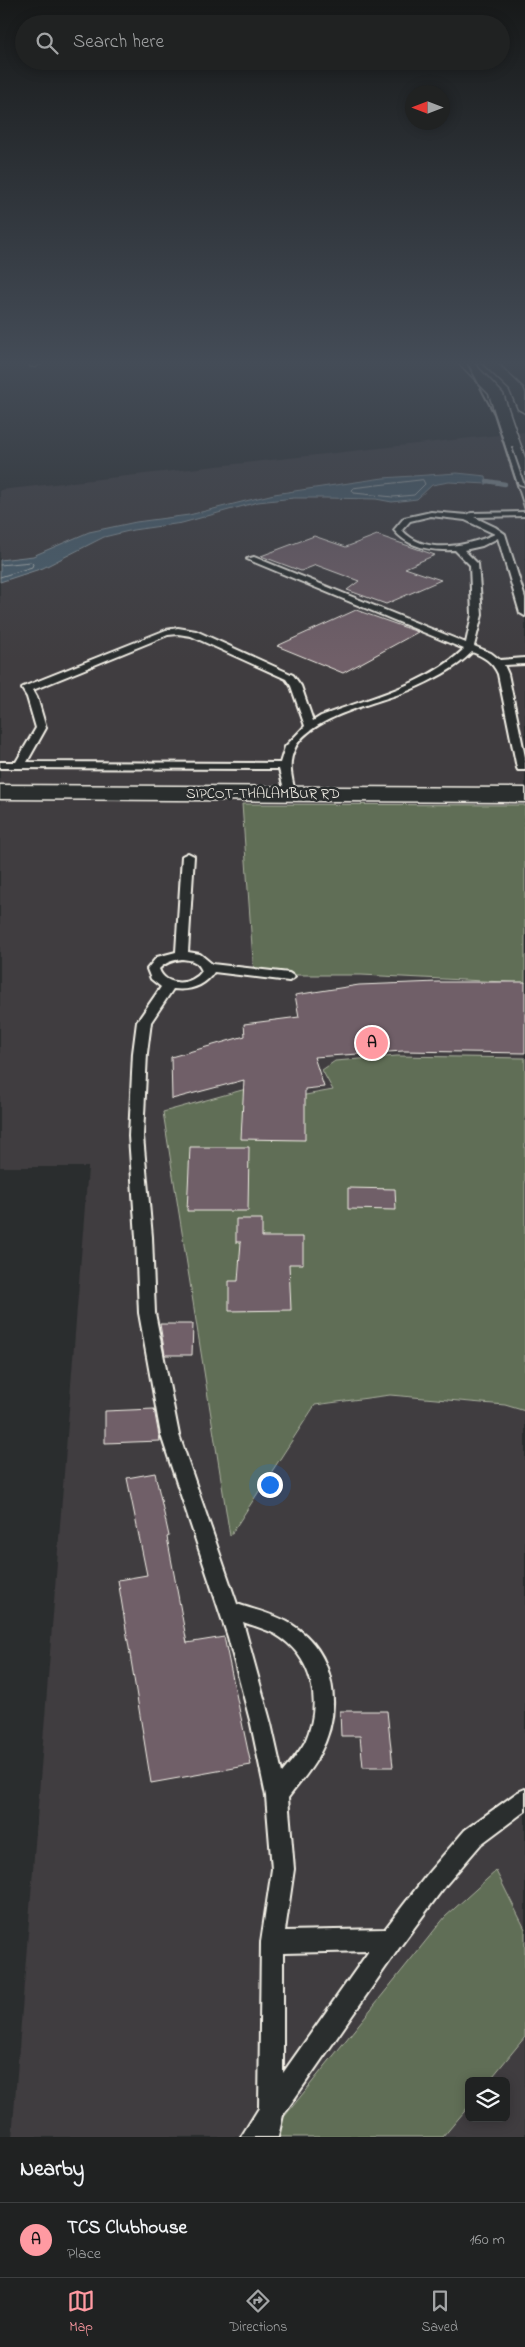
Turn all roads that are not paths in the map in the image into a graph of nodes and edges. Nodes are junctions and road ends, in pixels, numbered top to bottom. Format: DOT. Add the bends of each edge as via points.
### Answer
graph roads {
  1 [pos="518,461"];
  2 [pos="525,481"];
  3 [pos="525,514"];
  4 [pos="461,515"];
  5 [pos="501,534"];
  6 [pos="457,548"];
  7 [pos="251,559"];
  8 [pos="525,613"];
  9 [pos="469,648"];
  10 [pos="525,661"];
  11 [pos="498,663"];
  12 [pos="310,727"];
  13 [pos="0,765"];
  14 [pos="20,765"];
  15 [pos="284,766"];
  16 [pos="522,768"];
  17 [pos="0,792"];
  18 [pos="290,793"];
  19 [pos="525,795"];
  20 [pos="188,856"];
  21 [pos="182,955"];
  22 [pos="208,967"];
  23 [pos="289,977"];
  24 [pos="169,985"];
  25 [pos="229,1610"];
  26 [pos="277,1796"];
  27 [pos="525,1799"];
  28 [pos="391,1940"];
  29 [pos="272,1942"];
  30 [pos="271,2113"];
  31 [pos="253,2137"];
  32 [pos="266,2137"];
  1 -- 2 [label="street"];
  3 -- 4 [label="lane"];
  4 -- 5 [label="lane" via="485,523"];
  4 -- 6 [label="lane" via="417,516 406,520 398,530 401,536 421,545"];
  5 -- 6 [label="lane" via="479,544"];
  5 -- 8 [label="lane"];
  6 -- 9 [label="lane" via="474,564 477,615"];
  7 -- 9 [label="lane"];
  9 -- 11 [label="lane" via="488,655"];
  9 -- 12 [label="lane" via="440,672"];
  10 -- 11 [label="lane"];
  11 -- 16 [label="lane"];
  12 -- 14 [label="lane" via="290,677 193,633 178,631 156,636 28,689 41,728"];
  12 -- 15 [label="lane" via="290,747"];
  13 -- 14 [label="lane"];
  14 -- 15 [label="lane"];
  15 -- 18 [label="lane"];
  17 -- 18 [label="street, SIPCOT-THALAMBUR RD"];
  18 -- 19 [label="street, SIPCOT-THALAMBUR RD"];
  20 -- 21 [label="lane"];
  21 -- 22 [label="lane" via="201,960"];
  21 -- 24 [label="lane" via="162,959 153,969 158,980"];
  22 -- 23 [label="lane"];
  22 -- 24 [label="lane" via="206,975 198,982 184,986"];
  24 -- 25 [label="lane" via="144,1022 140,1053 136,1136 147,1313 170,1435"];
  25 -- 26 [label="lane" via="252,1684"];
  25 -- 26 [label="lane" via="282,1628 304,1643 318,1666 325,1698 322,1724 313,1747"];
  26 -- 29 [label="lane" via="283,1869"];
  27 -- 28 [label="lane" via="473,1837"];
  28 -- 29 [label="lane"];
  28 -- 30 [label="lane"];
  29 -- 30 [label="lane"];
  30 -- 31 [label="lane"];
  30 -- 32 [label="lane"];
}
